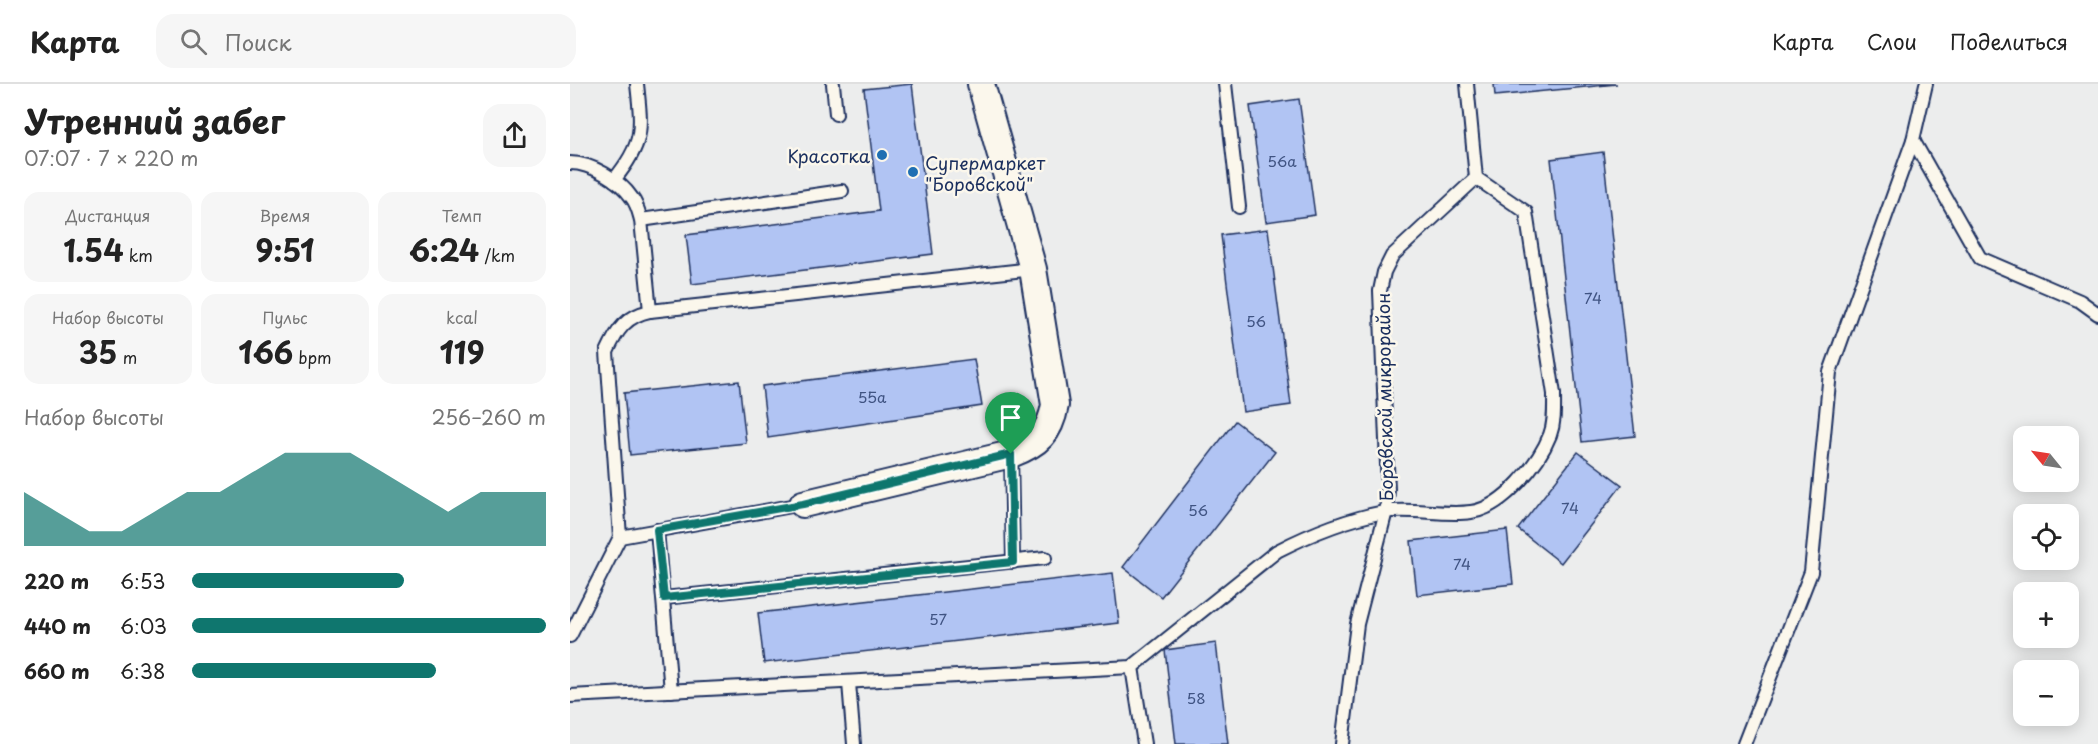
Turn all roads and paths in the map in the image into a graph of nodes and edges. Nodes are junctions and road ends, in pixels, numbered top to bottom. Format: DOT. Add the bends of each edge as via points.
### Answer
graph roads {
  1 [pos="637,84"];
  2 [pos="833,84"];
  3 [pos="981,84"];
  4 [pos="1225,84"];
  5 [pos="1467,84"];
  6 [pos="1926,84"];
  7 [pos="836,114"];
  8 [pos="1913,140"];
  9 [pos="570,163"];
  10 [pos="1476,178"];
  11 [pos="614,180"];
  12 [pos="842,191"];
  13 [pos="1239,207"];
  14 [pos="641,220"];
  15 [pos="1033,269"];
  16 [pos="650,311"];
  17 [pos="2098,314"];
  18 [pos="1011,454"];
  19 [pos="803,504"];
  20 [pos="1386,511"];
  21 [pos="657,530"];
  22 [pos="620,537"];
  23 [pos="1045,558"];
  24 [pos="1013,562"];
  25 [pos="664,598"];
  26 [pos="570,636"];
  27 [pos="1132,668"];
  28 [pos="849,683"];
  29 [pos="671,691"];
  30 [pos="570,696"];
  31 [pos="854,744"];
  32 [pos="1144,744"];
  33 [pos="1342,744"];
  34 [pos="1744,744"];
  1 -- 11 [label="lane" via="642,128 636,148"];
  2 -- 7 [label="lane"];
  3 -- 15 [label="street"];
  4 -- 13 [label="lane"];
  5 -- 10 [label="lane"];
  6 -- 8 [label="lane"];
  8 -- 17 [label="lane" via="1980,258 2080,301"];
  8 -- 34 [label="lane" via="1830,372 1811,572"];
  9 -- 11 [label="lane" via="597,170"];
  10 -- 20 [label="lane, Боровской микрорайон" via="1392,256 1384,272 1380,291"];
  10 -- 20 [label="lane" via="1523,208 1528,217 1554,394 1550,434 1522,478 1493,504 1475,512 1456,514"];
  11 -- 14 [label="lane" via="632,197"];
  12 -- 14 [label="lane"];
  14 -- 16 [label="lane"];
  15 -- 16 [label="lane"];
  15 -- 18 [label="street" via="1055,405 1052,422 1040,439"];
  16 -- 22 [label="lane" via="619,327 607,352"];
  18 -- 19 [label="street"];
  18 -- 24 [label="lane"];
  19 -- 21 [label="lane"];
  20 -- 27 [label="lane" via="1316,533 1277,551"];
  20 -- 33 [label="lane, Боровской микрорайон" via="1357,624"];
  21 -- 22 [label="lane"];
  21 -- 25 [label="lane"];
  22 -- 26 [label="lane"];
  23 -- 24 [label="lane"];
  24 -- 25 [label="lane"];
  25 -- 29 [label="lane"];
  27 -- 28 [label="lane"];
  27 -- 32 [label="lane"];
  28 -- 29 [label="lane"];
  28 -- 31 [label="lane"];
  29 -- 30 [label="lane"];
}
